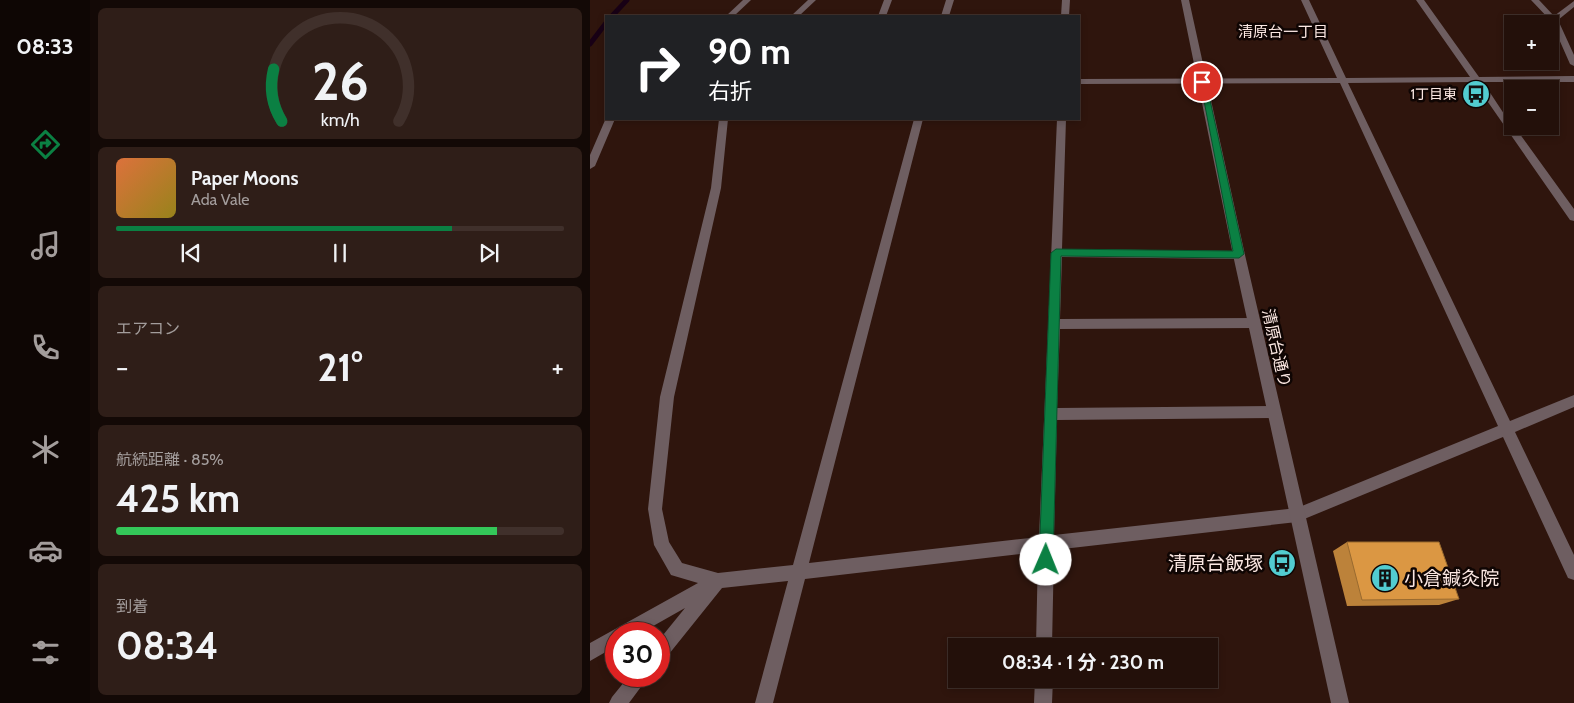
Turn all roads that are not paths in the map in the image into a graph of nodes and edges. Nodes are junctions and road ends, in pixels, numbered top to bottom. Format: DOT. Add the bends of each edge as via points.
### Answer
graph roads {
  1 [pos="747,0"];
  2 [pos="812,0"];
  3 [pos="888,0"];
  4 [pos="950,0"];
  5 [pos="1066,0"];
  6 [pos="1185,0"];
  7 [pos="1305,0"];
  8 [pos="1420,0"];
  9 [pos="1535,0"];
  10 [pos="1574,3"];
  11 [pos="731,15"];
  12 [pos="796,15"];
  13 [pos="882,15"];
  14 [pos="945,15"];
  15 [pos="1065,15"];
  16 [pos="1549,15"];
  17 [pos="1559,16"];
  18 [pos="1559,31"];
  19 [pos="1574,64"];
  20 [pos="1574,79"];
  21 [pos="1477,80"];
  22 [pos="1344,81"];
  23 [pos="1080,82"];
  24 [pos="1202,82"];
  25 [pos="610,120"];
  26 [pos="723,120"];
  27 [pos="918,120"];
  28 [pos="1061,120"];
  29 [pos="590,166"];
  30 [pos="1574,217"];
  31 [pos="1056,253"];
  32 [pos="1239,254"];
  33 [pos="1254,323"];
  34 [pos="1053,324"];
  35 [pos="1574,401"];
  36 [pos="1274,412"];
  37 [pos="1051,414"];
  38 [pos="1507,428"];
  39 [pos="1297,515"];
  40 [pos="1046,543"];
  41 [pos="799,571"];
  42 [pos="1574,572"];
  43 [pos="718,581"];
  44 [pos="644,622"];
  45 [pos="1044,638"];
  46 [pos="670,640"];
  47 [pos="605,644"];
  48 [pos="590,653"];
  49 [pos="631,687"];
  50 [pos="1044,688"];
  51 [pos="618,703"];
  52 [pos="764,703"];
  53 [pos="1043,703"];
  54 [pos="1340,703"];
  1 -- 11 [label="street"];
  2 -- 12 [label="street"];
  3 -- 13 [label="street"];
  4 -- 14 [label="street"];
  5 -- 15 [label="street"];
  6 -- 24 [label="street, 清原台通り"];
  7 -- 22 [label="street"];
  8 -- 21 [label="street"];
  9 -- 16 [label="street"];
  10 -- 17 [label="street"];
  18 -- 19 [label="street"];
  20 -- 21 [label="street"];
  21 -- 22 [label="street"];
  21 -- 30 [label="street"];
  22 -- 24 [label="street"];
  22 -- 38 [label="street"];
  23 -- 24 [label="street"];
  24 -- 32 [label="street, 清原台通り"];
  25 -- 29 [label="street"];
  26 -- 43 [label="street" via="716,188 667,397 655,509 662,546 677,568"];
  27 -- 41 [label="street"];
  28 -- 31 [label="street"];
  31 -- 32 [label="street"];
  31 -- 34 [label="street"];
  32 -- 33 [label="street, 清原台通り"];
  33 -- 34 [label="street"];
  33 -- 36 [label="street, 清原台通り"];
  34 -- 37 [label="street"];
  35 -- 38 [label="street"];
  36 -- 37 [label="street"];
  36 -- 39 [label="street, 清原台通り"];
  37 -- 40 [label="street"];
  38 -- 39 [label="street"];
  38 -- 42 [label="street"];
  39 -- 40 [label="street"];
  39 -- 54 [label="street, 清原台通り"];
  40 -- 41 [label="street"];
  40 -- 45 [label="street"];
  41 -- 43 [label="street"];
  41 -- 52 [label="street"];
  43 -- 44 [label="street"];
  43 -- 46 [label="street"];
  47 -- 48 [label="street"];
  49 -- 51 [label="street"];
  50 -- 53 [label="street"];
}
